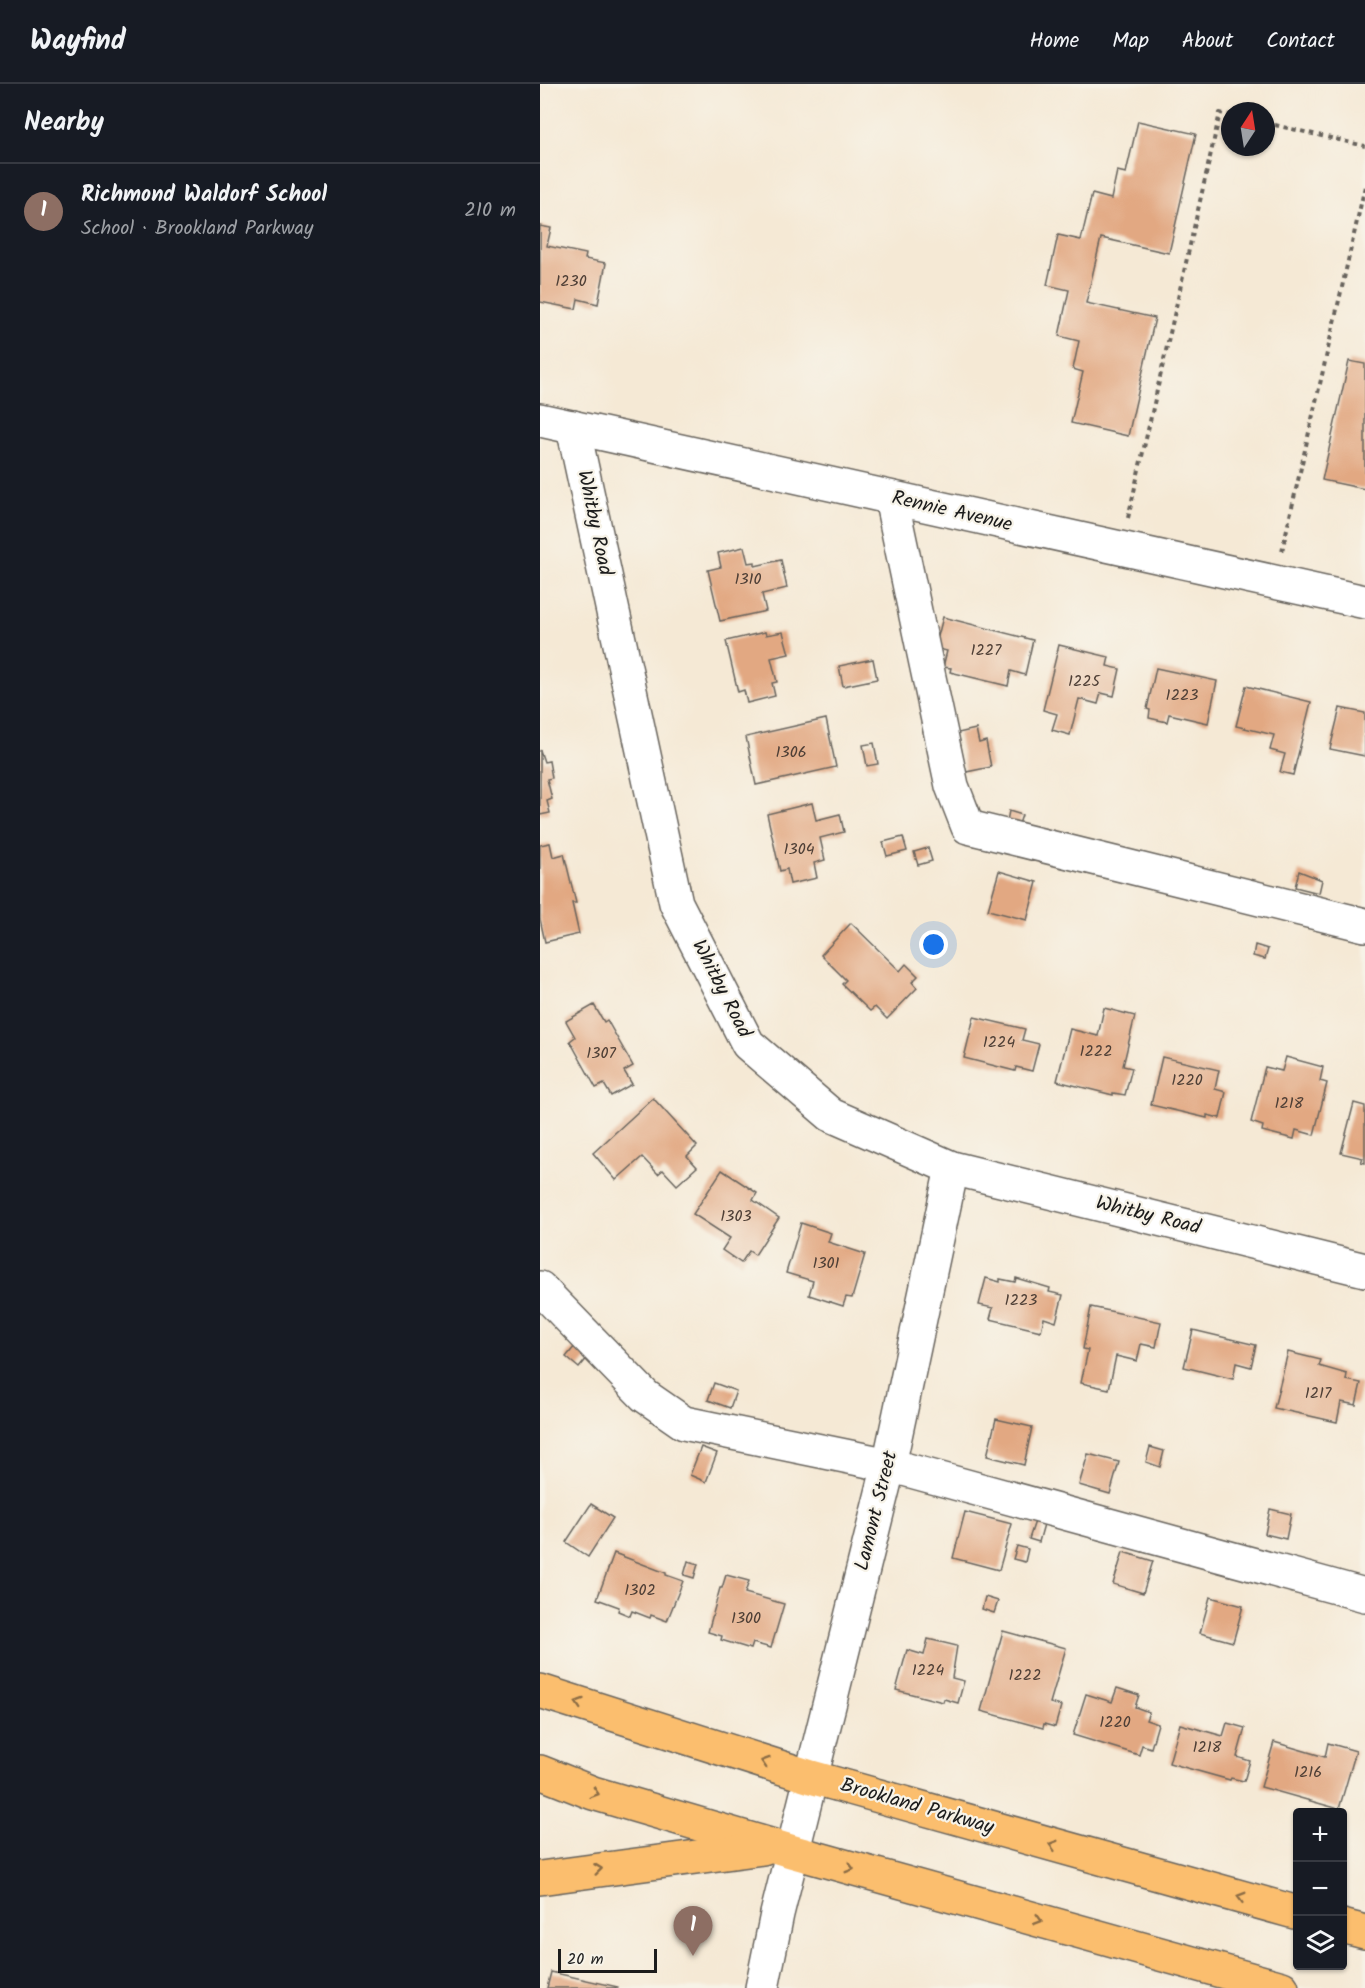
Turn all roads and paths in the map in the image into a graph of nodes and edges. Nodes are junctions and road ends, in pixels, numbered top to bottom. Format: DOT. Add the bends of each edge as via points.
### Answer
graph roads {
  1 [pos="1221,113"];
  2 [pos="1275,125"];
  3 [pos="1365,146"];
  4 [pos="1365,186"];
  5 [pos="540,420"];
  6 [pos="573,428"];
  7 [pos="891,498"];
  8 [pos="1126,523"];
  9 [pos="1280,558"];
  10 [pos="1365,602"];
  11 [pos="1365,925"];
  12 [pos="952,1168"];
  13 [pos="1365,1270"];
  14 [pos="540,1287"];
  15 [pos="889,1465"];
  16 [pos="1365,1596"];
  17 [pos="540,1691"];
  18 [pos="540,1772"];
  19 [pos="811,1777"];
  20 [pos="784,1849"];
  21 [pos="540,1878"];
  22 [pos="1293,1912"];
  23 [pos="1347,1927"];
  24 [pos="1365,1932"];
  25 [pos="762,1988"];
  26 [pos="1282,1988"];
  1 -- 8 [label="path"];
  2 -- 3 [label="path"];
  4 -- 9 [label="path"];
  5 -- 6 [label="street, Rennie Avenue"];
  6 -- 7 [label="street, Rennie Avenue"];
  6 -- 12 [label="street, Whitby Road" via="676,903 696,943 748,1044 831,1115"];
  7 -- 10 [label="street, Rennie Avenue"];
  7 -- 11 [label="street" via="951,786 968,827"];
  12 -- 13 [label="street, Whitby Road"];
  12 -- 15 [label="street, Lamont Street"];
  14 -- 15 [label="street" via="645,1396 684,1423"];
  15 -- 16 [label="street"];
  15 -- 19 [label="street, Lamont Street"];
  19 -- 17 [label="main road, Brookland Parkway, one-way"];
  18 -- 20 [label="main road, one-way" via="593,1793"];
  19 -- 20 [label="street, Lamont Street"];
  22 -- 19 [label="main road, Brookland Parkway, one-way"];
  21 -- 20 [label="main road, one-way"];
  20 -- 25 [label="street, Lamont Street" via="777,1914"];
  20 -- 26 [label="main road, one-way"];
  23 -- 24 [label="main road"];
}
